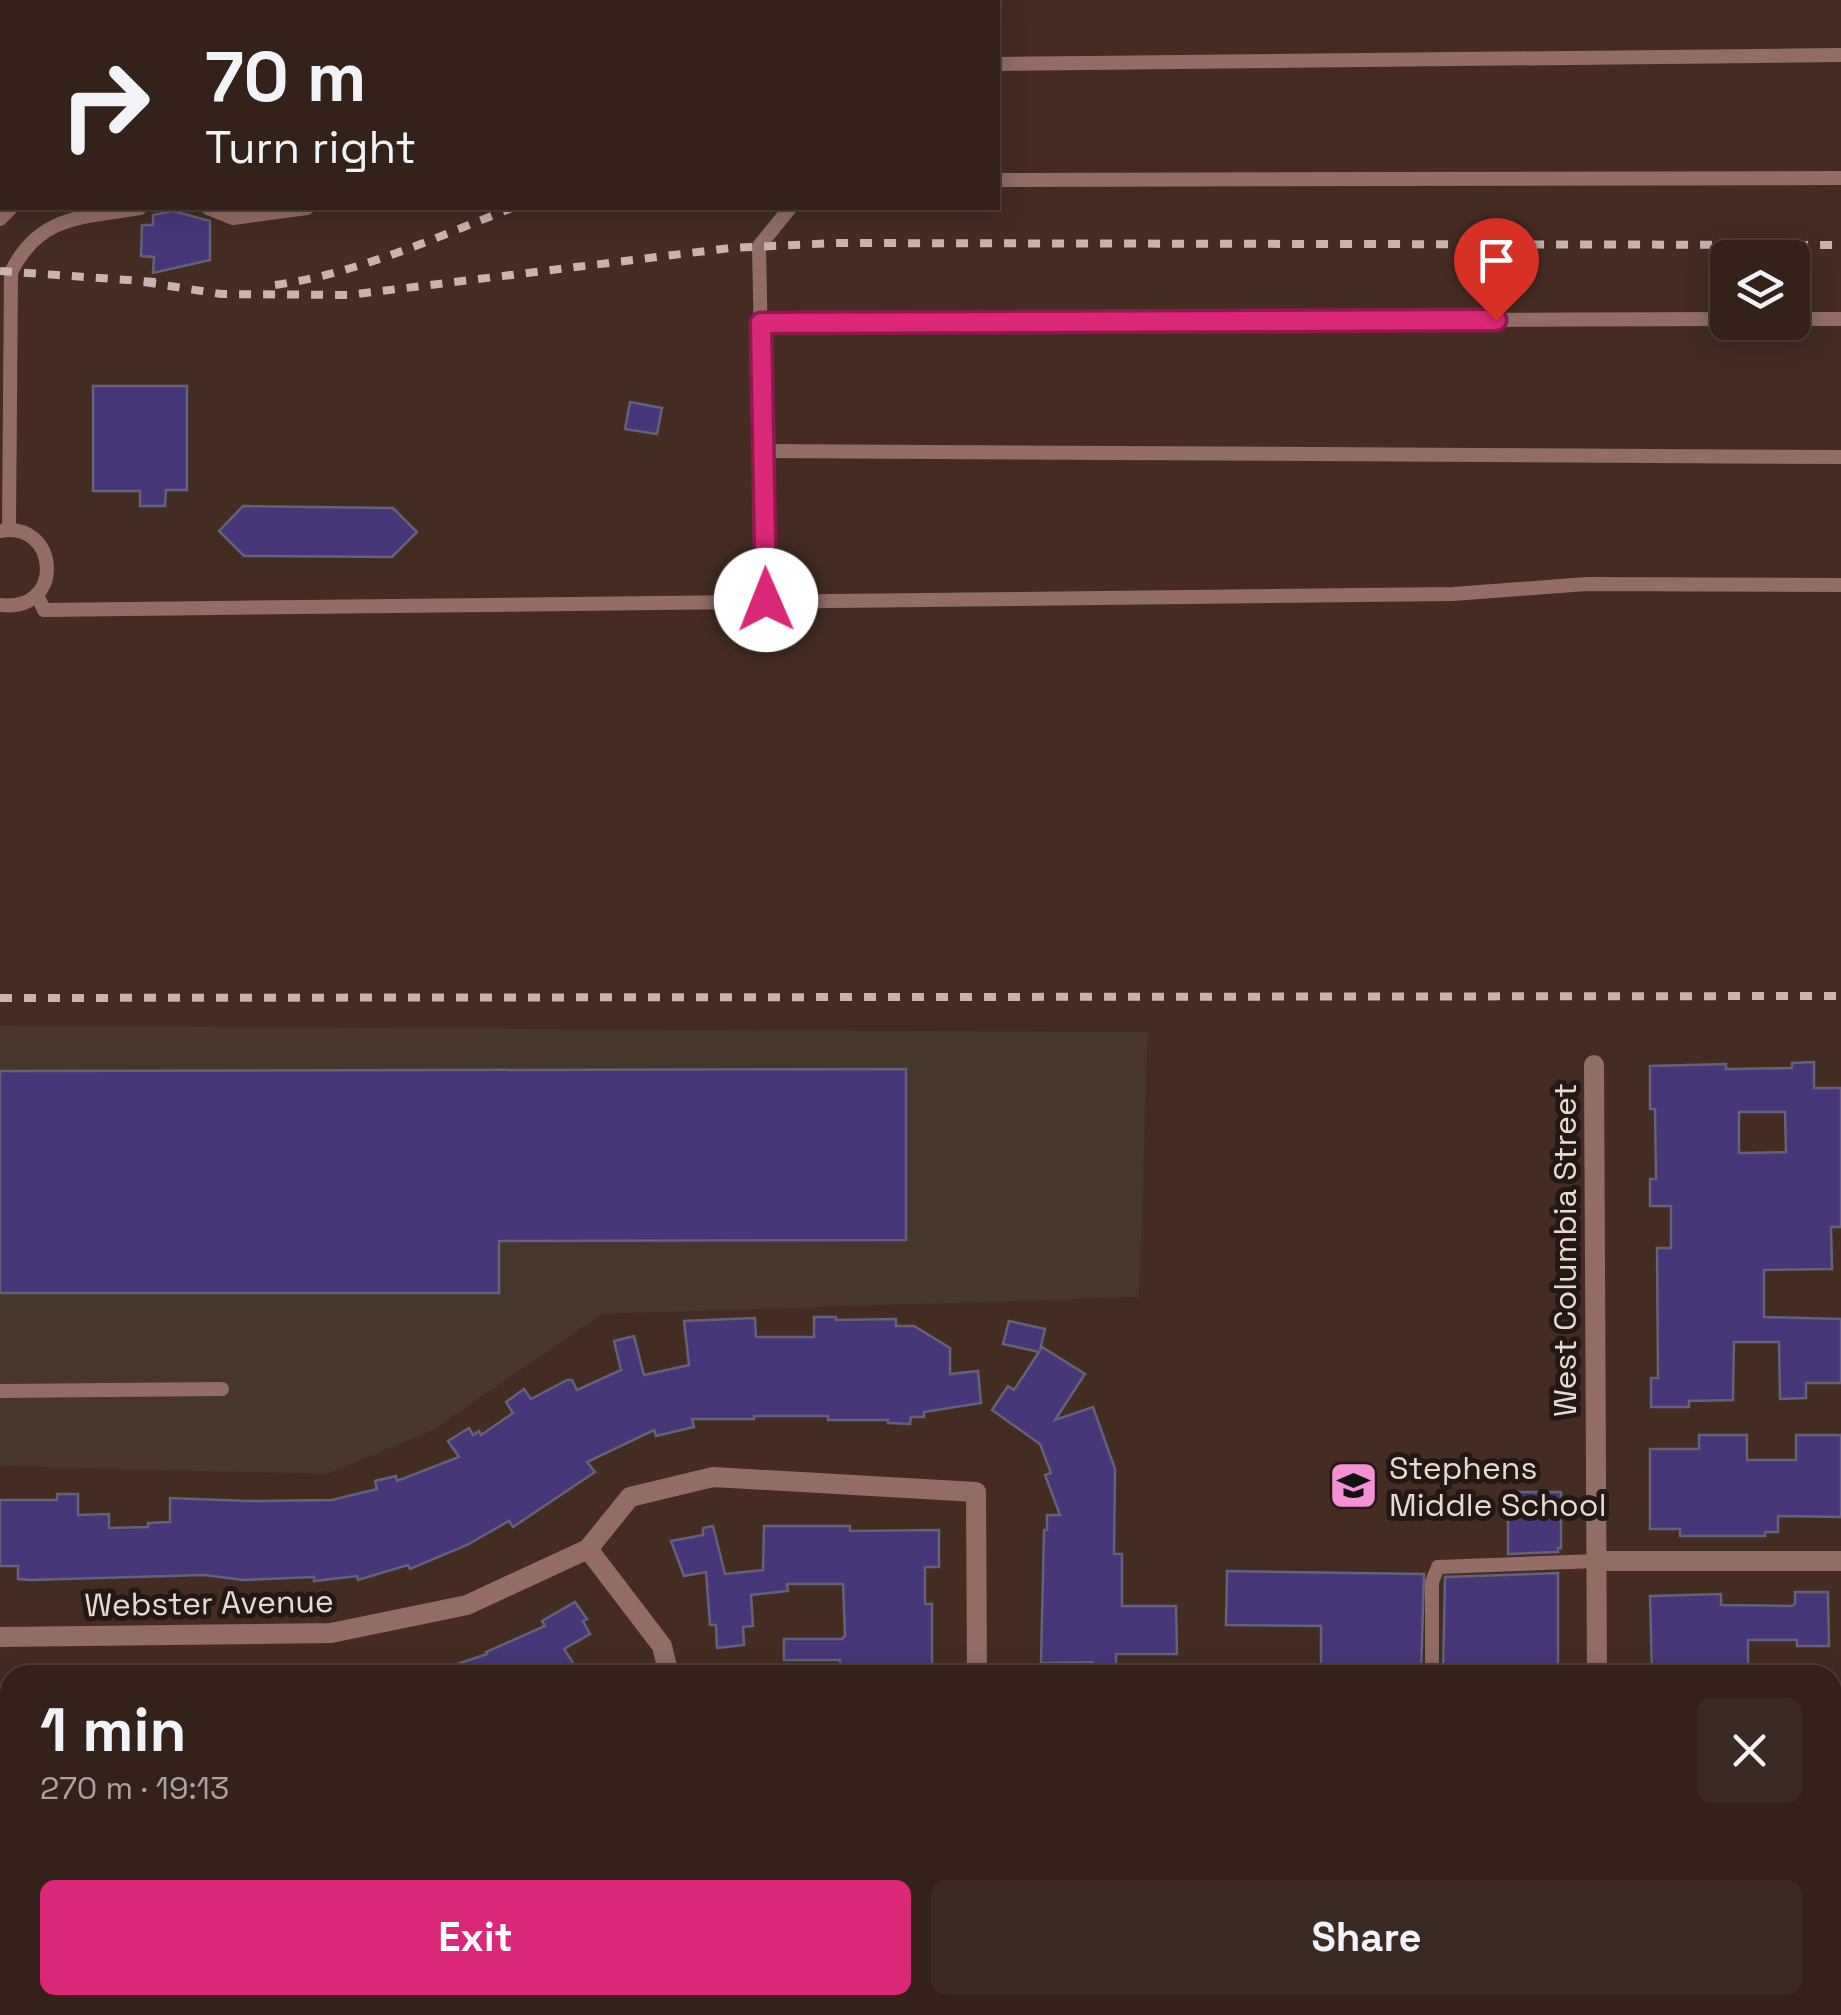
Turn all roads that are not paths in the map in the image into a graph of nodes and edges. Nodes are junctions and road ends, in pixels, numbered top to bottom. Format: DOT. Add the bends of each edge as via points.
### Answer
graph roads {
  1 [pos="1841,55"];
  2 [pos="1000,64"];
  3 [pos="1841,178"];
  4 [pos="1000,180"];
  5 [pos="129,210"];
  6 [pos="213,210"];
  7 [pos="292,210"];
  8 [pos="788,210"];
  9 [pos="1710,319"];
  10 [pos="1810,319"];
  11 [pos="1841,319"];
  12 [pos="761,323"];
  13 [pos="763,452"];
  14 [pos="1841,457"];
  15 [pos="5,530"];
  16 [pos="1841,585"];
  17 [pos="37,595"];
  18 [pos="766,600"];
  19 [pos="0,605"];
  20 [pos="1594,1065"];
  21 [pos="222,1390"];
  22 [pos="0,1391"];
  23 [pos="588,1550"];
  24 [pos="1596,1561"];
  25 [pos="1841,1561"];
  26 [pos="0,1637"];
  27 [pos="667,1665"];
  28 [pos="977,1665"];
  29 [pos="1432,1665"];
  30 [pos="1597,1665"];
  1 -- 2 [label="lane"];
  3 -- 4 [label="lane"];
  5 -- 15 [label="lane" via="54,223 10,272"];
  6 -- 7 [label="lane" via="234,218"];
  8 -- 12 [label="lane" via="760,246"];
  9 -- 12 [label="lane"];
  10 -- 11 [label="lane"];
  12 -- 13 [label="lane"];
  13 -- 14 [label="lane"];
  13 -- 18 [label="lane"];
  15 -- 17 [label="lane" via="33,538 47,559"];
  16 -- 18 [label="lane"];
  17 -- 18 [label="lane" via="44,610"];
  17 -- 19 [label="lane"];
  20 -- 24 [label="street, West Columbia Street"];
  21 -- 22 [label="lane"];
  23 -- 26 [label="street, Webster Avenue" via="467,1605 331,1634"];
  23 -- 27 [label="street" via="662,1646"];
  23 -- 28 [label="street, Webster Avenue" via="630,1497 713,1477 976,1492"];
  24 -- 25 [label="street"];
  24 -- 29 [label="lane" via="1438,1566 1432,1582"];
  24 -- 30 [label="street, West Columbia Street"];
}
